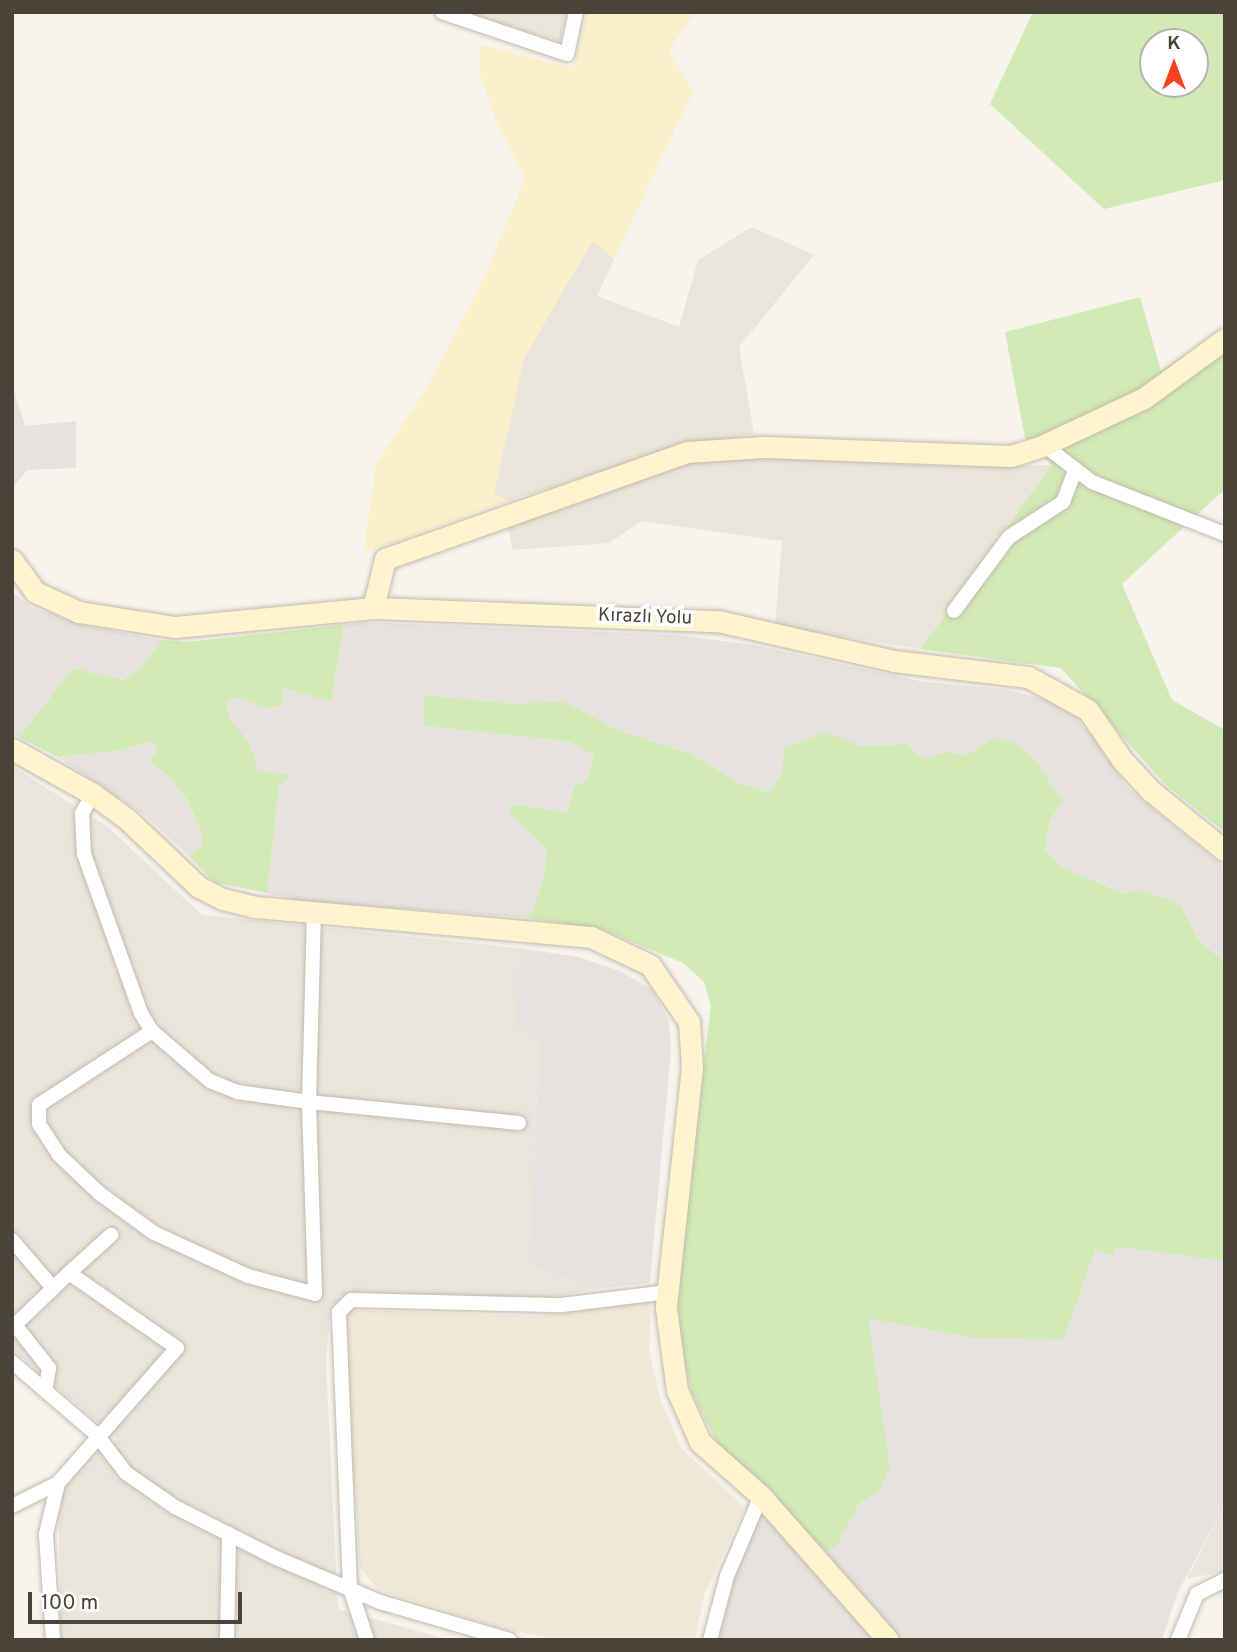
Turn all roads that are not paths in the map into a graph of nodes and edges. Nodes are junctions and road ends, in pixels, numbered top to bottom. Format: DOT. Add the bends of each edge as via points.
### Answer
graph roads {
  1 [pos="442,12"];
  2 [pos="576,12"];
  3 [pos="1225,339"];
  4 [pos="1044,445"];
  5 [pos="1075,471"];
  6 [pos="1225,534"];
  7 [pos="12,560"];
  8 [pos="373,608"];
  9 [pos="954,611"];
  10 [pos="12,749"];
  11 [pos="93,794"];
  12 [pos="1225,851"];
  13 [pos="314,911"];
  14 [pos="152,1031"];
  15 [pos="309,1102"];
  16 [pos="519,1123"];
  17 [pos="111,1235"];
  18 [pos="12,1240"];
  19 [pos="69,1273"];
  20 [pos="53,1288"];
  21 [pos="668,1292"];
  22 [pos="12,1362"];
  23 [pos="46,1388"];
  24 [pos="97,1435"];
  25 [pos="58,1483"];
  26 [pos="761,1496"];
  27 [pos="12,1506"];
  28 [pos="229,1534"];
  29 [pos="1225,1580"];
  30 [pos="350,1588"];
  31 [pos="52,1640"];
  32 [pos="227,1640"];
  33 [pos="367,1640"];
  34 [pos="510,1640"];
  35 [pos="710,1640"];
  36 [pos="888,1640"];
  37 [pos="1178,1640"];
  1 -- 2 [label="street" via="567,54"];
  3 -- 4 [label="street" via="1144,398"];
  4 -- 5 [label="street"];
  4 -- 8 [label="street" via="982,458 764,447 687,452 386,559"];
  5 -- 6 [label="street"];
  5 -- 9 [label="street" via="1063,502 1009,537"];
  7 -- 8 [label="street, Kırazlı Yolu" via="35,592 79,612 175,627"];
  8 -- 12 [label="street, Kırazlı Yolu" via="718,621 894,661 1028,677 1088,710 1123,761 1151,791"];
  10 -- 11 [label="street"];
  11 -- 13 [label="street" via="127,819 199,887 255,907"];
  11 -- 14 [label="street" via="82,813 84,854"];
  13 -- 15 [label="street"];
  13 -- 21 [label="street" via="591,937 650,965 689,1022 692,1067"];
  14 -- 15 [label="street" via="210,1081 237,1092"];
  14 -- 15 [label="street" via="38,1105 38,1124 69,1165 154,1233 248,1276 315,1294"];
  15 -- 16 [label="street"];
  17 -- 19 [label="street"];
  18 -- 20 [label="street"];
  19 -- 20 [label="street"];
  19 -- 24 [label="street" via="177,1348 146,1388"];
  20 -- 23 [label="street" via="15,1325 49,1368"];
  21 -- 26 [label="street" via="677,1390 695,1432 700,1442"];
  21 -- 30 [label="street" via="562,1305 351,1300 339,1312 337,1333"];
  22 -- 23 [label="street"];
  23 -- 24 [label="street"];
  24 -- 25 [label="street"];
  24 -- 28 [label="street" via="126,1473 175,1507"];
  25 -- 27 [label="street"];
  25 -- 31 [label="street" via="46,1534"];
  26 -- 35 [label="street" via="727,1576"];
  26 -- 36 [label="street"];
  28 -- 30 [label="street"];
  28 -- 32 [label="street"];
  29 -- 37 [label="street" via="1197,1594"];
  30 -- 33 [label="street"];
  30 -- 34 [label="street" via="380,1602"];
}
